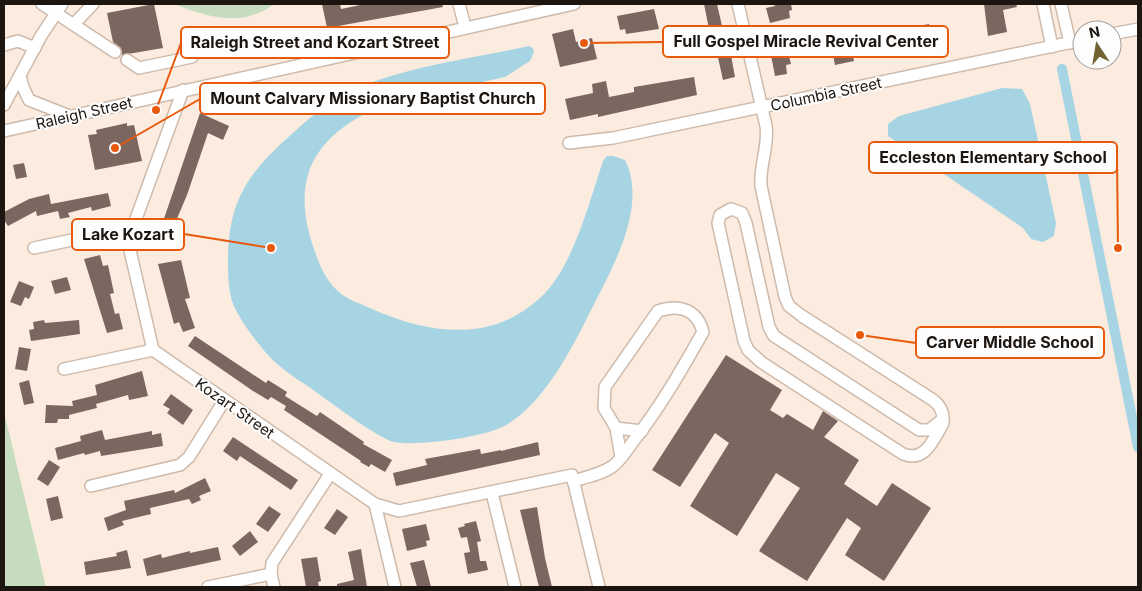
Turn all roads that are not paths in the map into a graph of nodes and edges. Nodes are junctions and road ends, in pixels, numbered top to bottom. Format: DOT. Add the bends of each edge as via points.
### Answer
graph roads {
  1 [pos="42,4"];
  2 [pos="93,4"];
  3 [pos="460,4"];
  4 [pos="574,4"];
  5 [pos="738,4"];
  6 [pos="1043,4"];
  7 [pos="1061,4"];
  8 [pos="59,8"];
  9 [pos="74,24"];
  10 [pos="465,27"];
  11 [pos="1138,28"];
  12 [pos="1122,32"];
  13 [pos="1070,43"];
  14 [pos="4,45"];
  15 [pos="1052,47"];
  16 [pos="35,48"];
  17 [pos="115,52"];
  18 [pos="192,57"];
  19 [pos="127,60"];
  20 [pos="20,76"];
  21 [pos="183,90"];
  22 [pos="4,105"];
  23 [pos="762,108"];
  24 [pos="70,116"];
  25 [pos="4,131"];
  26 [pos="569,143"];
  27 [pos="133,227"];
  28 [pos="34,248"];
  29 [pos="153,350"];
  30 [pos="64,370"];
  31 [pos="224,401"];
  32 [pos="943,419"];
  33 [pos="616,428"];
  34 [pos="642,431"];
  35 [pos="621,457"];
  36 [pos="330,474"];
  37 [pos="573,478"];
  38 [pos="91,486"];
  39 [pos="492,493"];
  40 [pos="375,504"];
  41 [pos="271,574"];
  42 [pos="208,587"];
  43 [pos="274,587"];
  44 [pos="395,587"];
  45 [pos="514,587"];
  46 [pos="599,587"];
  1 -- 8 [label="street"];
  2 -- 9 [label="street"];
  3 -- 10 [label="street"];
  4 -- 10 [label="street, Raleigh Street"];
  5 -- 23 [label="street"];
  6 -- 15 [label="street"];
  7 -- 13 [label="street"];
  8 -- 9 [label="street"];
  8 -- 16 [label="street"];
  9 -- 17 [label="street"];
  10 -- 21 [label="street, Raleigh Street"];
  11 -- 12 [label="street"];
  13 -- 15 [label="street, Columbia Street"];
  14 -- 16 [label="street" via="18,41"];
  15 -- 23 [label="street, Columbia Street"];
  16 -- 20 [label="street"];
  18 -- 19 [label="street" via="139,68"];
  20 -- 22 [label="street"];
  20 -- 24 [label="street" via="29,100"];
  21 -- 24 [label="street, Raleigh Street"];
  21 -- 27 [label="street"];
  23 -- 26 [label="street, Columbia Street" via="613,138"];
  23 -- 32 [label="street" via="767,136 761,186 789,306 933,400 940,407"];
  24 -- 25 [label="street, Raleigh Street"];
  27 -- 28 [label="street"];
  27 -- 29 [label="street" via="129,246"];
  29 -- 30 [label="street"];
  29 -- 31 [label="street, Kozart Street"];
  31 -- 36 [label="street, Kozart Street"];
  31 -- 38 [label="street" via="189,457 180,465"];
  32 -- 32 [label="street" via="925,452 912,457 754,356 744,341 739,322 718,223 720,215 731,209 742,213 769,327 774,336 919,430 929,430"];
  33 -- 34 [label="street"];
  33 -- 34 [label="street, Kozart Street" via="604,408 605,388 658,311 676,306 685,308 693,314 703,332"];
  33 -- 35 [label="street"];
  34 -- 35 [label="street, Kozart Street"];
  35 -- 37 [label="street, Kozart Street" via="600,473"];
  36 -- 40 [label="street, Kozart Street"];
  36 -- 41 [label="street" via="272,563"];
  37 -- 39 [label="street, Kozart Street"];
  37 -- 46 [label="street"];
  39 -- 40 [label="street, Kozart Street" via="399,511"];
  39 -- 45 [label="street"];
  40 -- 44 [label="street"];
  41 -- 42 [label="street"];
  41 -- 43 [label="street"];
}
